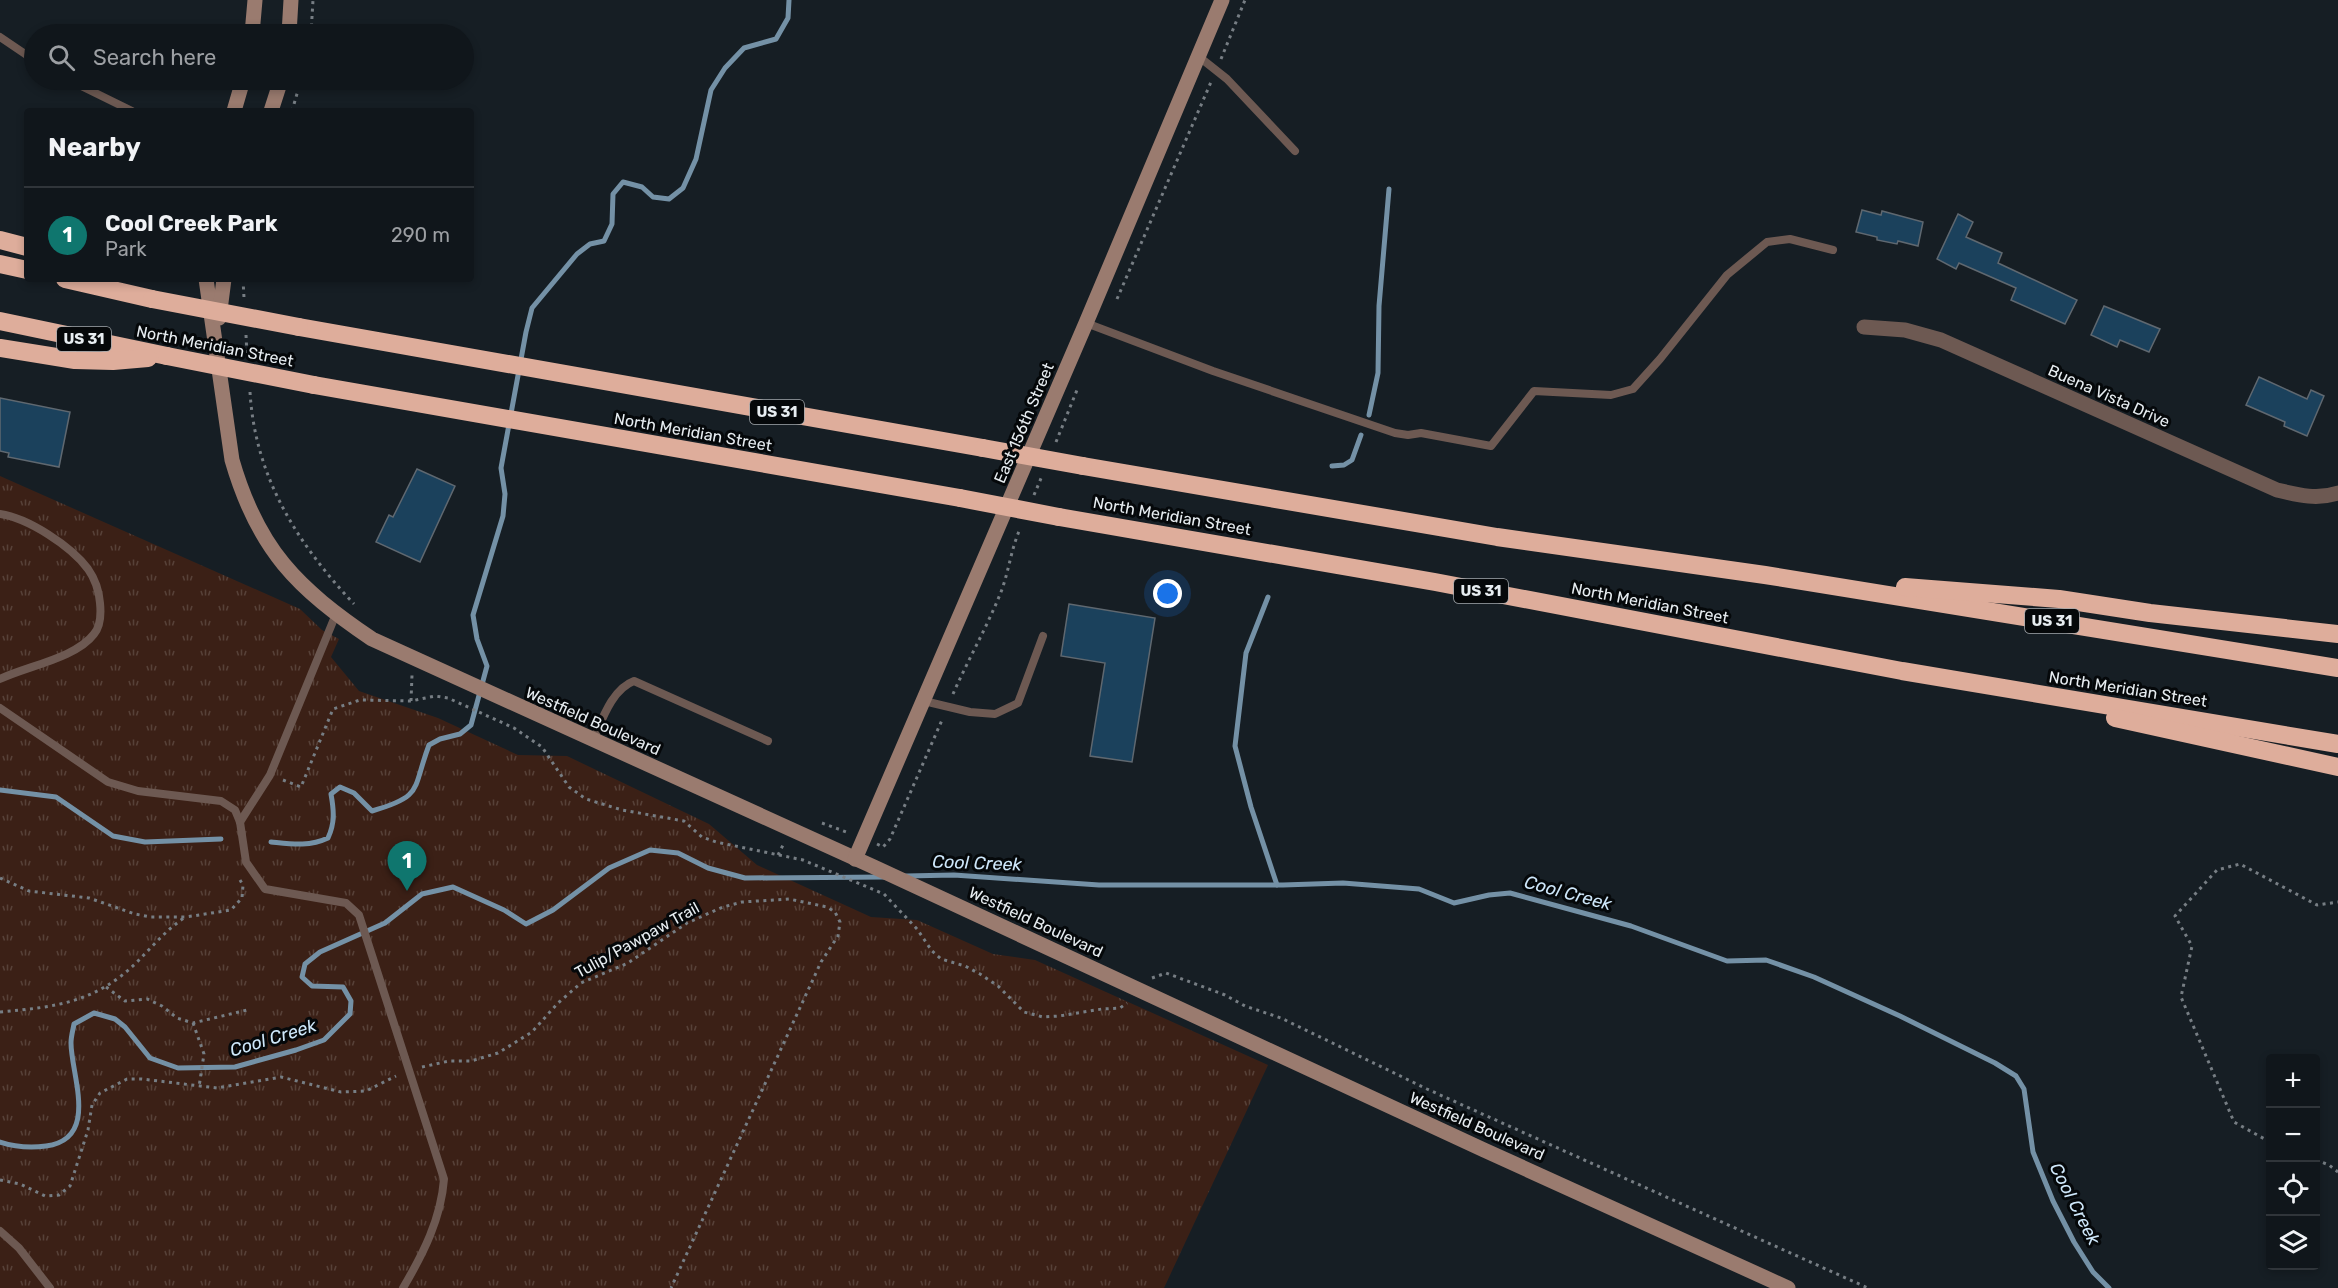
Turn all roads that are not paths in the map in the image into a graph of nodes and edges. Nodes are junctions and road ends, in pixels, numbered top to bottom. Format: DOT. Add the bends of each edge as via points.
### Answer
graph roads {
  1 [pos="255,0"];
  2 [pos="291,0"];
  3 [pos="1222,0"];
  4 [pos="253,24"];
  5 [pos="290,24"];
  6 [pos="0,37"];
  7 [pos="24,53"];
  8 [pos="1198,56"];
  9 [pos="89,90"];
  10 [pos="240,90"];
  11 [pos="278,90"];
  12 [pos="126,108"];
  13 [pos="235,108"];
  14 [pos="272,108"];
  15 [pos="1295,151"];
  16 [pos="0,240"];
  17 [pos="24,246"];
  18 [pos="1833,250"];
  19 [pos="0,264"];
  20 [pos="24,269"];
  21 [pos="79,282"];
  22 [pos="124,282"];
  23 [pos="206,282"];
  24 [pos="224,282"];
  25 [pos="152,298"];
  26 [pos="0,321"];
  27 [pos="1086,323"];
  28 [pos="1864,327"];
  29 [pos="0,348"];
  30 [pos="167,356"];
  31 [pos="224,399"];
  32 [pos="2338,493"];
  33 [pos="0,514"];
  34 [pos="1765,575"];
  35 [pos="336,614"];
  36 [pos="2338,634"];
  37 [pos="1043,636"];
  38 [pos="2338,668"];
  39 [pos="1902,671"];
  40 [pos="0,679"];
  41 [pos="924,701"];
  42 [pos="0,708"];
  43 [pos="593,740"];
  44 [pos="768,741"];
  45 [pos="2338,744"];
  46 [pos="2338,767"];
  47 [pos="240,822"];
  48 [pos="855,859"];
  49 [pos="0,1231"];
  50 [pos="50,1288"];
  51 [pos="403,1288"];
  52 [pos="1788,1288"];
  1 -- 4 [label="street"];
  2 -- 5 [label="street"];
  3 -- 8 [label="street, East 156th Street"];
  6 -- 7 [label="lane"];
  8 -- 15 [label="lane" via="1227,79"];
  8 -- 27 [label="street, East 156th Street"];
  9 -- 12 [label="lane"];
  10 -- 13 [label="street"];
  11 -- 14 [label="street"];
  16 -- 17 [label="highway"];
  18 -- 27 [label="lane" via="1790,239 1767,242 1727,275 1633,389 1611,395 1534,391 1491,446 1420,433 1395,433"];
  19 -- 20 [label="highway"];
  21 -- 25 [label="highway, North Meridian Street / US 31"];
  22 -- 25 [label="highway"];
  23 -- 31 [label="street, Westfield Boulevard"];
  24 -- 31 [label="street, Westfield Boulevard" via="219,324"];
  25 -- 34 [label="highway, North Meridian Street / US 31, bridge" via="1083,466 1497,537"];
  26 -- 30 [label="highway, North Meridian Street / US 31"];
  27 -- 41 [label="street, East 156th Street"];
  28 -- 32 [label="street, Buena Vista Drive" via="1905,330 1941,340 2277,490 2308,497"];
  29 -- 30 [label="highway" via="75,360"];
  30 -- 39 [label="highway, North Meridian Street / US 31, bridge" via="1447,584"];
  31 -- 35 [label="street, Westfield Boulevard" via="240,488 265,541 309,593"];
  33 -- 40 [label="lane" via="24,521 76,556 94,581 101,610 96,633 86,643"];
  34 -- 36 [label="highway" via="2059,599 2150,614"];
  34 -- 38 [label="highway, North Meridian Street / US 31"];
  35 -- 43 [label="street, Westfield Boulevard" via="390,649"];
  35 -- 47 [label="lane" via="270,775"];
  37 -- 41 [label="lane" via="1018,704 995,714"];
  39 -- 45 [label="highway, North Meridian Street / US 31"];
  39 -- 46 [label="highway"];
  41 -- 48 [label="street, East 156th Street"];
  42 -- 47 [label="lane" via="108,782 138,791 221,801 235,810"];
  43 -- 44 [label="lane" via="623,685 634,681"];
  43 -- 48 [label="street, Westfield Boulevard"];
  47 -- 51 [label="lane" via="246,862 265,889 346,903 359,915 444,1179 433,1229"];
  48 -- 52 [label="street, Westfield Boulevard"];
  49 -- 50 [label="lane" via="19,1248"];
}
